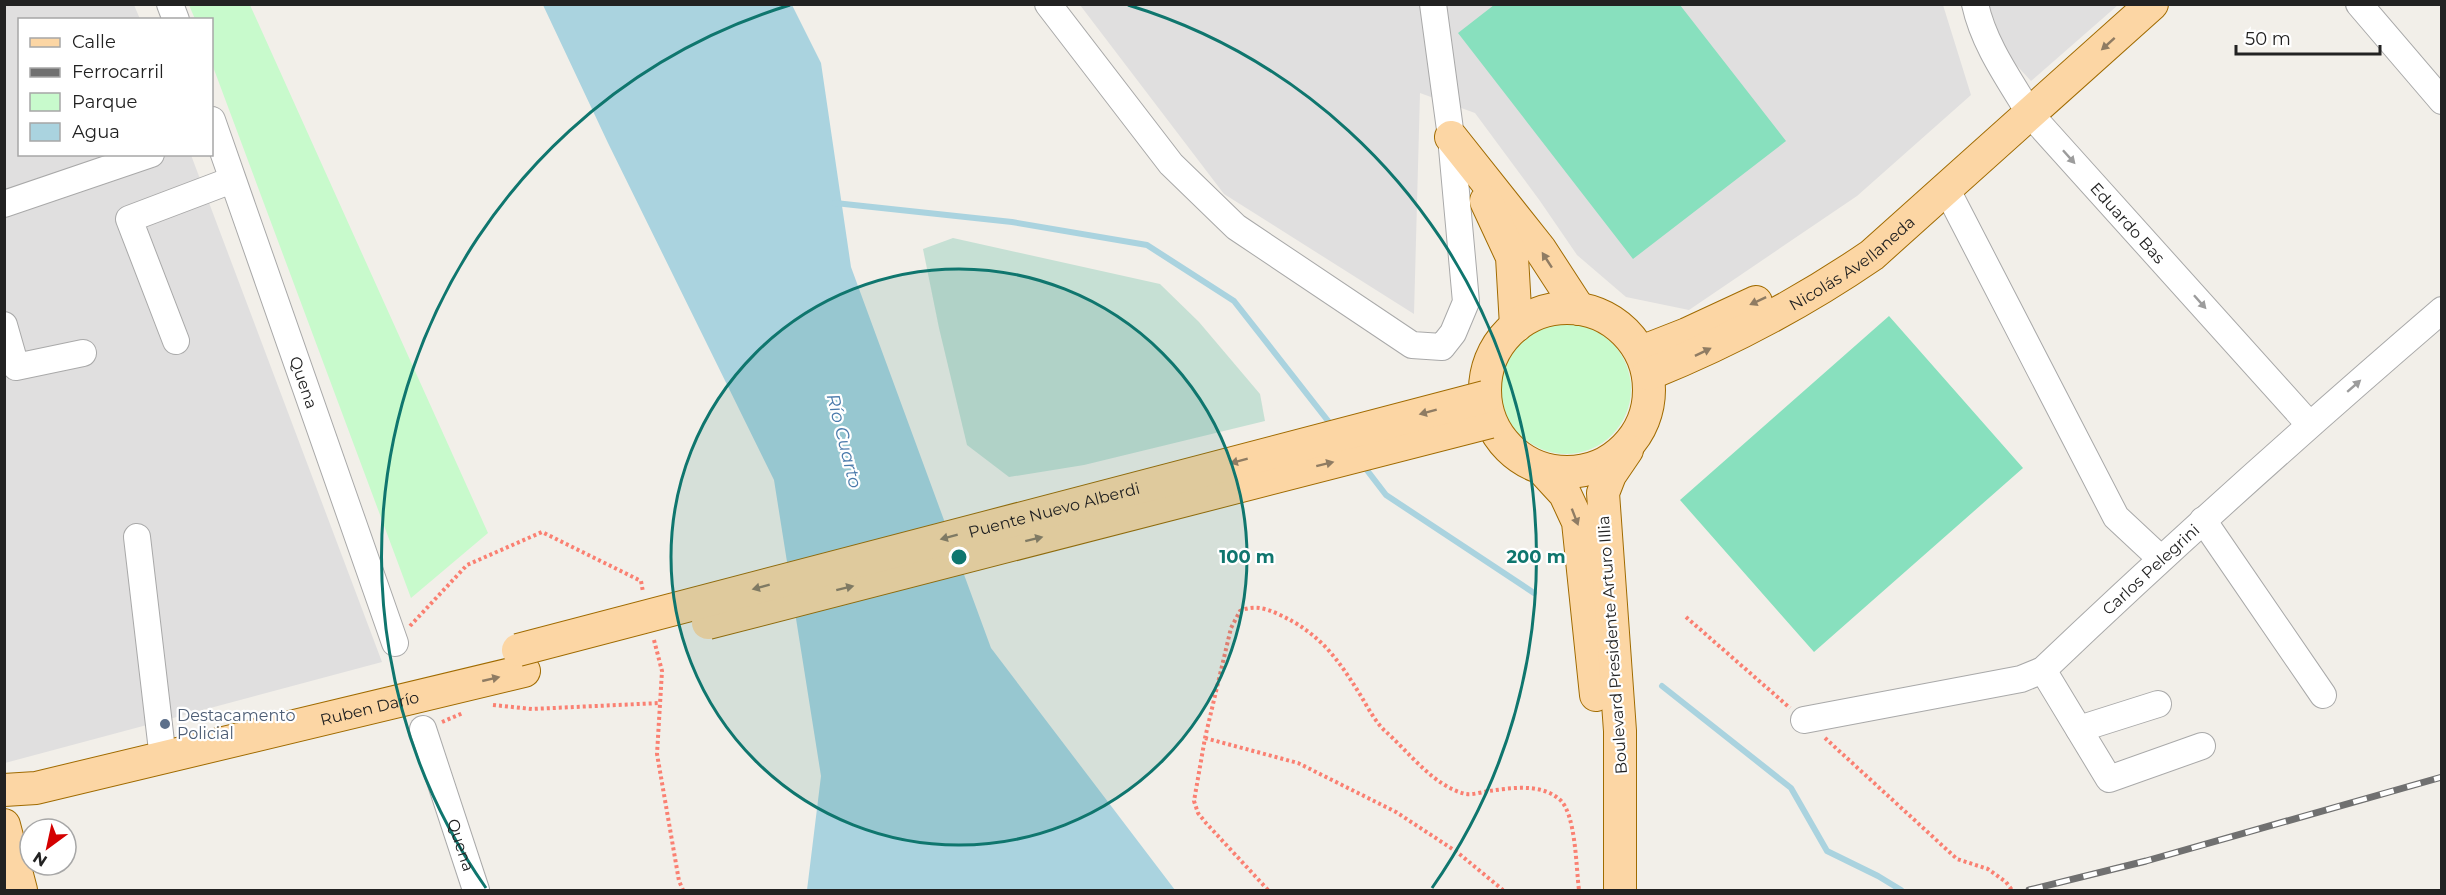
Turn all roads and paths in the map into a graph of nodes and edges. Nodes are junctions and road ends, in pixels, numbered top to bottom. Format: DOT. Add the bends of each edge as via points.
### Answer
graph roads {
  1 [pos="1048,4"];
  2 [pos="1433,4"];
  3 [pos="1975,4"];
  4 [pos="2152,4"];
  5 [pos="2359,4"];
  6 [pos="2442,101"];
  7 [pos="2030,114"];
  8 [pos="213,129"];
  9 [pos="1451,137"];
  10 [pos="145,156"];
  11 [pos="232,180"];
  12 [pos="1947,190"];
  13 [pos="4,204"];
  14 [pos="1579,309"];
  15 [pos="2442,310"];
  16 [pos="4,325"];
  17 [pos="1516,326"];
  18 [pos="176,341"];
  19 [pos="83,353"];
  20 [pos="1645,363"];
  21 [pos="1487,409"];
  22 [pos="2309,424"];
  23 [pos="1631,444"];
  24 [pos="1542,469"];
  25 [pos="2203,520"];
  26 [pos="137,537"];
  27 [pos="2161,559"];
  28 [pos="1686,617"];
  29 [pos="395,643"];
  30 [pos="521,661"];
  31 [pos="2043,670"];
  32 [pos="2323,695"];
  33 [pos="660,704"];
  34 [pos="2158,704"];
  35 [pos="484,705"];
  36 [pos="464,713"];
  37 [pos="1804,720"];
  38 [pos="423,729"];
  39 [pos="2079,729"];
  40 [pos="1205,738"];
  41 [pos="161,742"];
  42 [pos="2202,746"];
  43 [pos="4,789"];
  44 [pos="4,825"];
  45 [pos="21,891"];
  46 [pos="476,891"];
  47 [pos="1268,891"];
  48 [pos="1503,891"];
  49 [pos="1579,891"];
  50 [pos="1602,891"];
  51 [pos="1620,891"];
  52 [pos="2012,891"];
  1 -- 9 [label="street" via="1171,164 1236,227 1412,345 1442,347 1453,333 1466,302"];
  2 -- 9 [label="street"];
  3 -- 7 [label="street, Eduardo Bas" via="1979,24"];
  4 -- 7 [label="main road, Nicolás Avellaneda, one-way"];
  5 -- 6 [label="street"];
  7 -- 12 [label="main road, Nicolás Avellaneda"];
  7 -- 20 [label="main road, Nicolás Avellaneda, one-way" via="1955,161 1825,266 1687,334"];
  7 -- 22 [label="street, Eduardo Bas, one-way"];
  8 -- 11 [label="street, Quena"];
  14 -- 9 [label="main road, one-way" via="1540,249"];
  9 -- 17 [label="main road" via="1512,257"];
  10 -- 13 [label="street"];
  11 -- 18 [label="street" via="129,219"];
  11 -- 29 [label="street, Quena"];
  20 -- 12 [label="main road, Nicolás Avellaneda, one-way" via="1704,351 1783,312 1872,255"];
  12 -- 27 [label="street" via="2116,517"];
  14 -- 17 [label="main road" via="1535,314"];
  14 -- 20 [label="main road" via="1616,324 1631,338"];
  22 -- 15 [label="street, Carlos Pelegrini, one-way"];
  16 -- 19 [label="street" via="16,367"];
  17 -- 21 [label="main road" via="1497,346 1487,372"];
  20 -- 23 [label="main road" via="1650,398 1644,422"];
  21 -- 24 [label="main road" via="1502,440 1520,458"];
  21 -- 30 [label="main road, Puente Nuevo Alberdi, bridge"];
  22 -- 25 [label="street, Carlos Pelegrini"];
  23 -- 24 [label="main road" via="1605,464 1574,472"];
  23 -- 51 [label="main road, Boulevard Presidente Arturo Illia" via="1603,493 1620,731"];
  24 -- 50 [label="main road, Boulevard Presidente Arturo Illia, one-way" via="1565,494 1578,522 1600,738"];
  25 -- 27 [label="street, Carlos Pelegrini"];
  25 -- 32 [label="street"];
  26 -- 41 [label="street"];
  27 -- 31 [label="street, Carlos Pelegrini"];
  28 -- 37 [label="path"];
  30 -- 41 [label="main road, Ruben Darío"];
  43 -- 30 [label="main road, Ruben Darío, one-way" via="36,788"];
  31 -- 37 [label="street, Carlos Pelegrini" via="2021,679"];
  31 -- 39 [label="street"];
  33 -- 35 [label="path" via="532,709"];
  34 -- 39 [label="street"];
  36 -- 38 [label="path"];
  37 -- 52 [label="path" via="1957,859 1988,869"];
  38 -- 46 [label="street, Quena"];
  39 -- 42 [label="street" via="2109,779"];
  40 -- 47 [label="path" via="1194,801 1198,813"];
  40 -- 48 [label="path" via="1298,763 1396,812 1457,852"];
  40 -- 49 [label="path" via="1231,628 1240,610 1251,606 1271,611 1312,633 1336,657 1379,724 1454,790 1470,795 1515,787 1542,790 1559,798 1569,811"];
  41 -- 43 [label="main road, Ruben Darío" via="32,777"];
  44 -- 45 [label="main road"];
}
